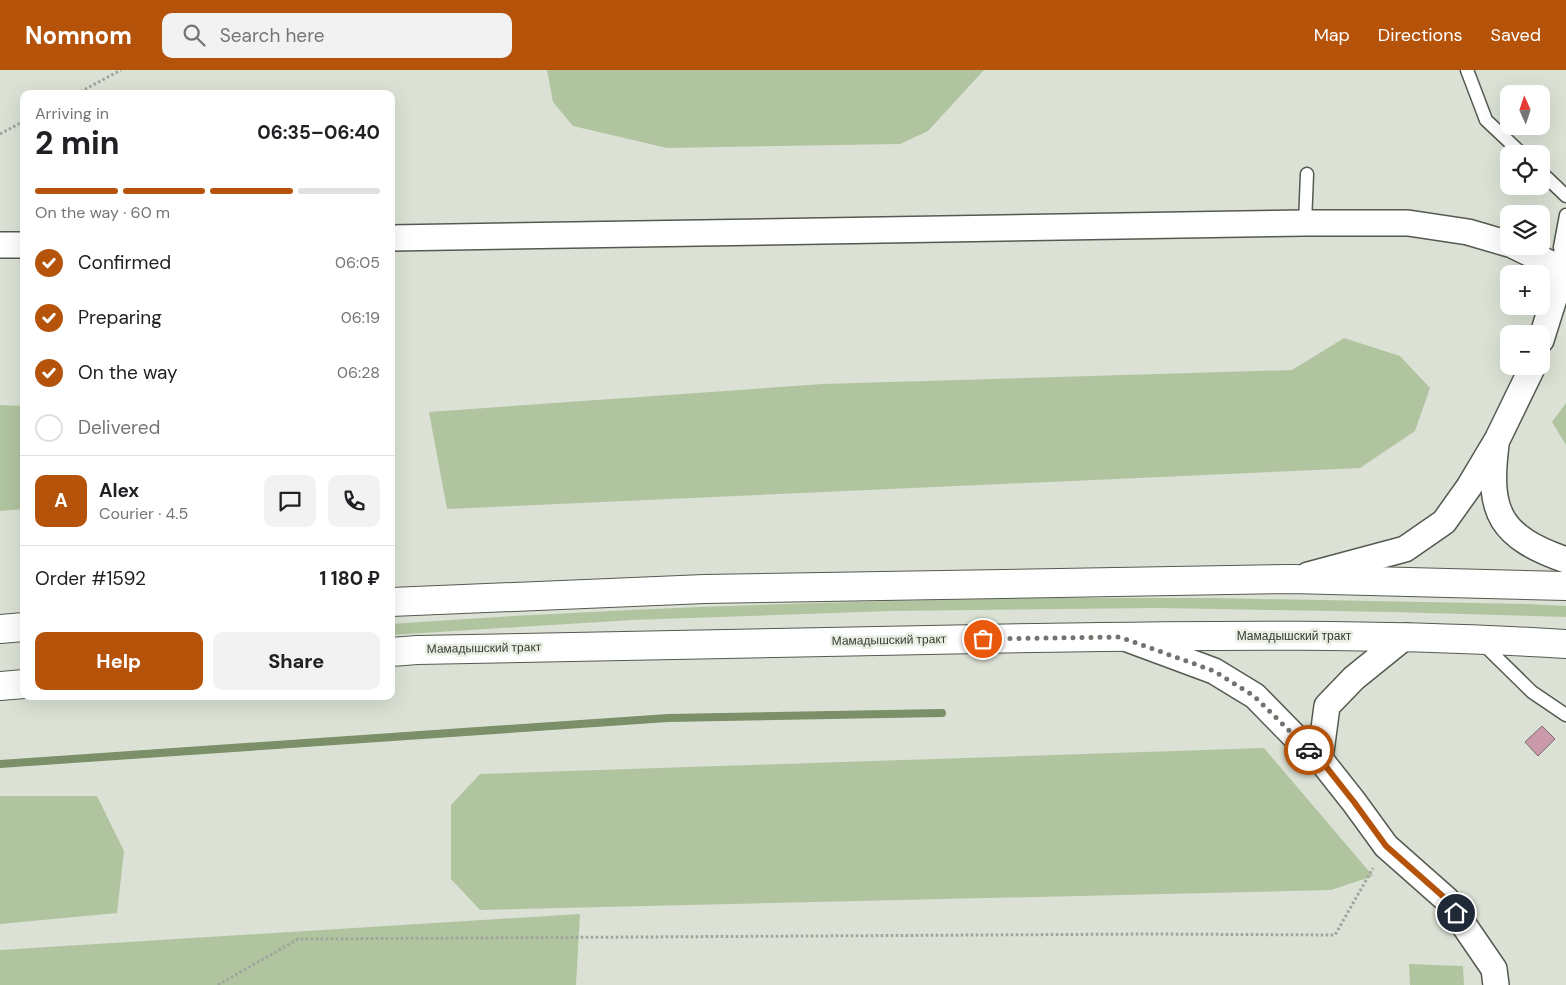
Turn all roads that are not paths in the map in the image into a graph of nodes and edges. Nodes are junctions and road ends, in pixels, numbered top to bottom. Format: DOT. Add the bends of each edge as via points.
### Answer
graph roads {
  1 [pos="1467,70"];
  2 [pos="1512,145"];
  3 [pos="1307,174"];
  4 [pos="1550,181"];
  5 [pos="1566,196"];
  6 [pos="1566,215"];
  7 [pos="1305,223"];
  8 [pos="395,238"];
  9 [pos="1500,241"];
  10 [pos="0,245"];
  11 [pos="20,245"];
  12 [pos="1532,255"];
  13 [pos="1564,271"];
  14 [pos="1546,325"];
  15 [pos="1529,375"];
  16 [pos="1497,440"];
  17 [pos="1566,560"];
  18 [pos="1291,580"];
  19 [pos="1566,586"];
  20 [pos="395,602"];
  21 [pos="20,628"];
  22 [pos="0,629"];
  23 [pos="1406,636"];
  24 [pos="1120,637"];
  25 [pos="1477,638"];
  26 [pos="1566,644"];
  27 [pos="395,652"];
  28 [pos="20,684"];
  29 [pos="0,686"];
  30 [pos="1566,715"];
  31 [pos="1320,759"];
  32 [pos="1496,985"];
  1 -- 2 [label="lane" via="1486,120"];
  3 -- 7 [label="lane"];
  4 -- 5 [label="lane"];
  6 -- 13 [label="lane" via="1560,247"];
  7 -- 8 [label="street"];
  7 -- 9 [label="street" via="1408,222 1468,232"];
  10 -- 11 [label="street"];
  12 -- 13 [label="street"];
  13 -- 14 [label="street"];
  15 -- 16 [label="street"];
  16 -- 17 [label="street" via="1494,497 1502,518 1527,544"];
  16 -- 18 [label="street" via="1444,522 1405,549"];
  18 -- 19 [label="main road"];
  18 -- 20 [label="main road" via="704,589"];
  21 -- 22 [label="main road"];
  23 -- 24 [label="main road, Мамадышский тракт"];
  23 -- 25 [label="main road, Мамадышский тракт"];
  23 -- 31 [label="street" via="1354,678 1327,706"];
  24 -- 27 [label="main road, Мамадышский тракт" via="746,642"];
  24 -- 31 [label="street" via="1214,671 1254,696"];
  25 -- 26 [label="main road, Мамадышский тракт"];
  25 -- 30 [label="lane" via="1532,692"];
  28 -- 29 [label="main road"];
  31 -- 32 [label="street" via="1386,846 1446,899 1494,969"];
}
